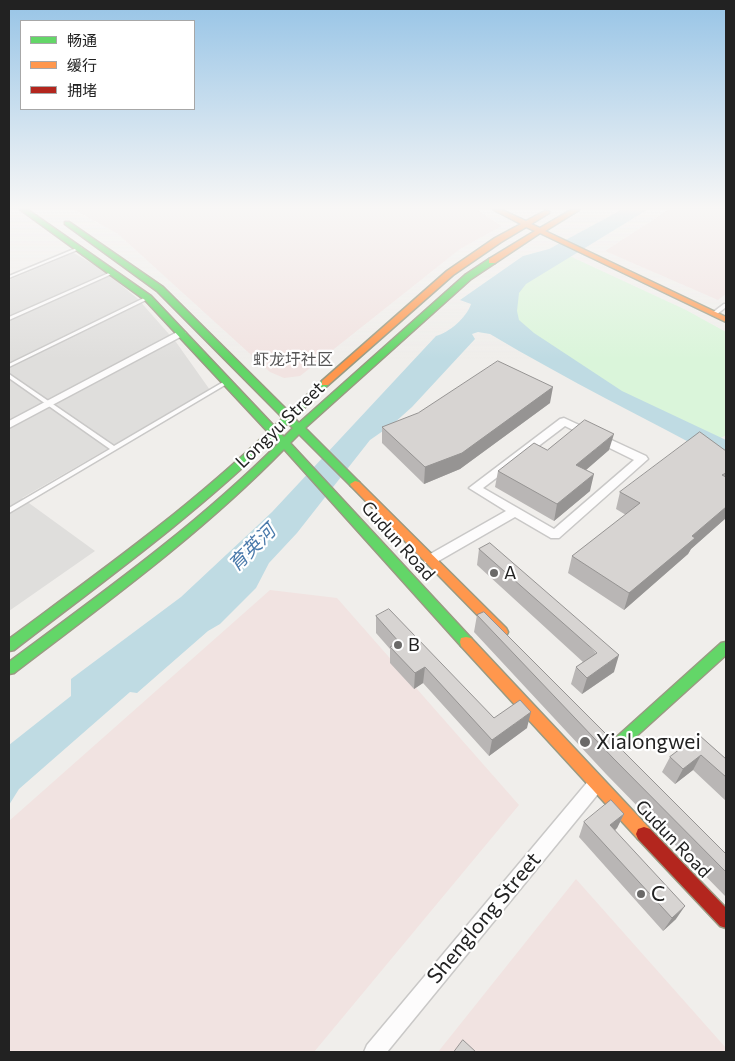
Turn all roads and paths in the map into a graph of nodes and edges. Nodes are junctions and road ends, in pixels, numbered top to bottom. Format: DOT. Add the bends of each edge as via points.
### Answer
graph roads {
  1 [pos="52,260"];
  2 [pos="95,260"];
  3 [pos="118,260"];
  4 [pos="470,260"];
  5 [pos="495,260"];
  6 [pos="600,260"];
  7 [pos="112,273"];
  8 [pos="9,277"];
  9 [pos="148,298"];
  10 [pos="726,305"];
  11 [pos="714,314"];
  12 [pos="9,319"];
  13 [pos="726,320"];
  14 [pos="181,333"];
  15 [pos="9,366"];
  16 [pos="9,376"];
  17 [pos="227,382"];
  18 [pos="49,404"];
  19 [pos="287,417"];
  20 [pos="9,425"];
  21 [pos="298,429"];
  22 [pos="273,432"];
  23 [pos="284,444"];
  24 [pos="113,448"];
  25 [pos="9,511"];
  26 [pos="516,511"];
  27 [pos="430,560"];
  28 [pos="513,643"];
  29 [pos="9,646"];
  30 [pos="726,647"];
  31 [pos="9,669"];
  32 [pos="616,746"];
  33 [pos="596,784"];
  34 [pos="726,920"];
  35 [pos="374,1052"];
  1 -- 8 [label="lane"];
  2 -- 7 [label="street, Gudun Road"];
  3 -- 19 [label="street, Gudun Road" via="160,289"];
  4 -- 19 [label="street, Longyu Street" via="450,273"];
  5 -- 21 [label="street, Longyu Street" via="468,277"];
  6 -- 11 [label="street"];
  7 -- 9 [label="street, Gudun Road"];
  7 -- 12 [label="lane"];
  9 -- 14 [label="street, Gudun Road"];
  9 -- 15 [label="lane"];
  10 -- 11 [label="lane"];
  11 -- 13 [label="street"];
  14 -- 17 [label="street, Gudun Road"];
  14 -- 18 [label="street"];
  16 -- 18 [label="lane"];
  17 -- 22 [label="street, Gudun Road"];
  17 -- 24 [label="lane"];
  18 -- 20 [label="street"];
  18 -- 24 [label="lane"];
  19 -- 21 [label="street, Gudun Road"];
  19 -- 22 [label="street, Longyu Street"];
  21 -- 23 [label="street, Longyu Street"];
  21 -- 27 [label="street, Gudun Road"];
  22 -- 23 [label="street, Gudun Road"];
  22 -- 29 [label="street, Longyu Street" via="229,474"];
  23 -- 31 [label="street, Longyu Street" via="246,482 150,564"];
  23 -- 33 [label="street, Gudun Road"];
  24 -- 25 [label="lane"];
  26 -- 26 [label="street" via="555,535 642,459 564,421 475,488"];
  26 -- 27 [label="street"];
  27 -- 28 [label="street, Gudun Road"];
  30 -- 32 [label="street"];
  33 -- 34 [label="street, Gudun Road"];
  33 -- 35 [label="street, Shenglong Street"];
}
